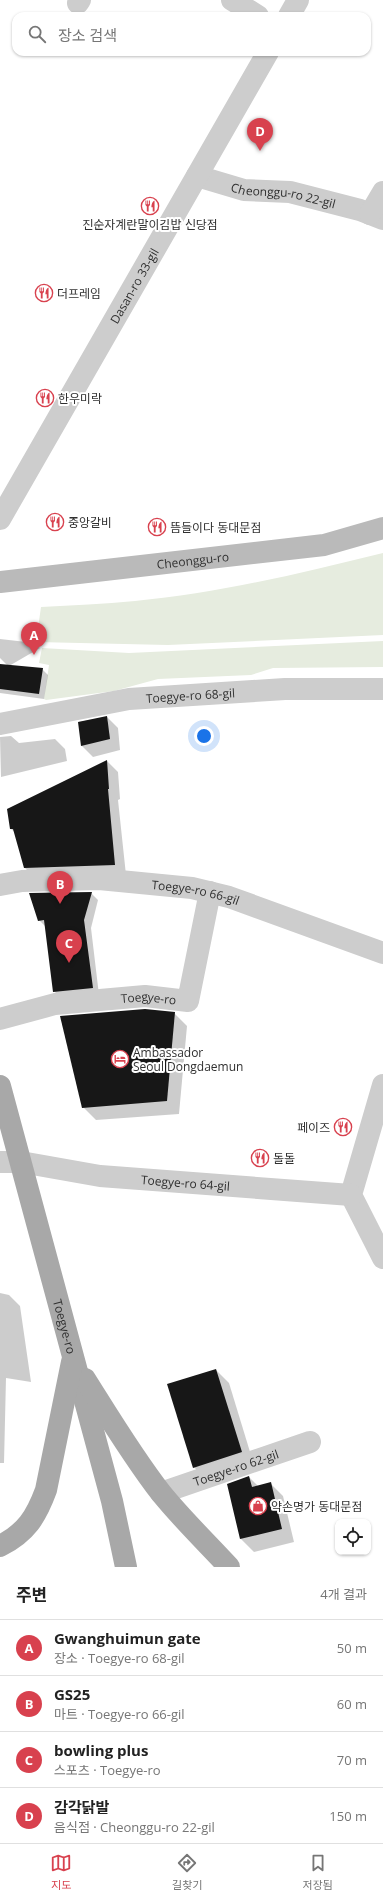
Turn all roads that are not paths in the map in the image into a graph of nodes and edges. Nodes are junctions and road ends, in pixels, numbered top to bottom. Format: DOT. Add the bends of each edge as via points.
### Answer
graph roads {
  1 [pos="232,0"];
  2 [pos="298,0"];
  3 [pos="252,12"];
  4 [pos="291,12"];
  5 [pos="266,56"];
  6 [pos="197,176"];
  7 [pos="383,192"];
  8 [pos="376,216"];
  9 [pos="0,519"];
  10 [pos="383,528"];
  11 [pos="0,582"];
  12 [pos="383,689"];
  13 [pos="0,724"];
  14 [pos="0,885"];
  15 [pos="210,892"];
  16 [pos="383,953"];
  17 [pos="0,1019"];
  18 [pos="383,1085"];
  19 [pos="0,1086"];
  20 [pos="0,1162"];
  21 [pos="21,1162"];
  22 [pos="352,1195"];
  23 [pos="383,1258"];
  24 [pos="73,1359"];
  25 [pos="310,1442"];
  26 [pos="161,1493"];
  27 [pos="0,1546"];
  28 [pos="126,1567"];
  29 [pos="229,1567"];
  1 -- 3 [label="street"];
  2 -- 4 [label="street"];
  5 -- 6 [label="street, Dasan-ro 33-gil"];
  6 -- 8 [label="street, Cheonggu-ro 22-gil" via="244,190 290,192"];
  6 -- 9 [label="street, Dasan-ro 33-gil"];
  7 -- 8 [label="street, Cheonggu-ro 22-gil"];
  10 -- 11 [label="street, Cheonggu-ro" via="324,545"];
  12 -- 13 [label="street, Toegye-ro 68-gil" via="285,689 129,699"];
  14 -- 15 [label="street, Toegye-ro 66-gil" via="22,881 99,879"];
  15 -- 16 [label="street, Toegye-ro 66-gil"];
  15 -- 17 [label="street, Toegye-ro" via="188,1001 145,996 55,1004"];
  18 -- 22 [label="street"];
  19 -- 21 [label="main road, Toegye-ro"];
  20 -- 21 [label="street, Toegye-ro 64-gil"];
  21 -- 22 [label="street, Toegye-ro 64-gil" via="100,1176"];
  21 -- 24 [label="main road, Toegye-ro"];
  22 -- 23 [label="street"];
  24 -- 26 [label="main road" via="136,1459"];
  24 -- 27 [label="main road" via="46,1490 39,1510 15,1539"];
  24 -- 28 [label="main road, Toegye-ro" via="112,1501"];
  25 -- 26 [label="street, Toegye-ro 62-gil"];
  26 -- 29 [label="main road" via="190,1528"];
}
